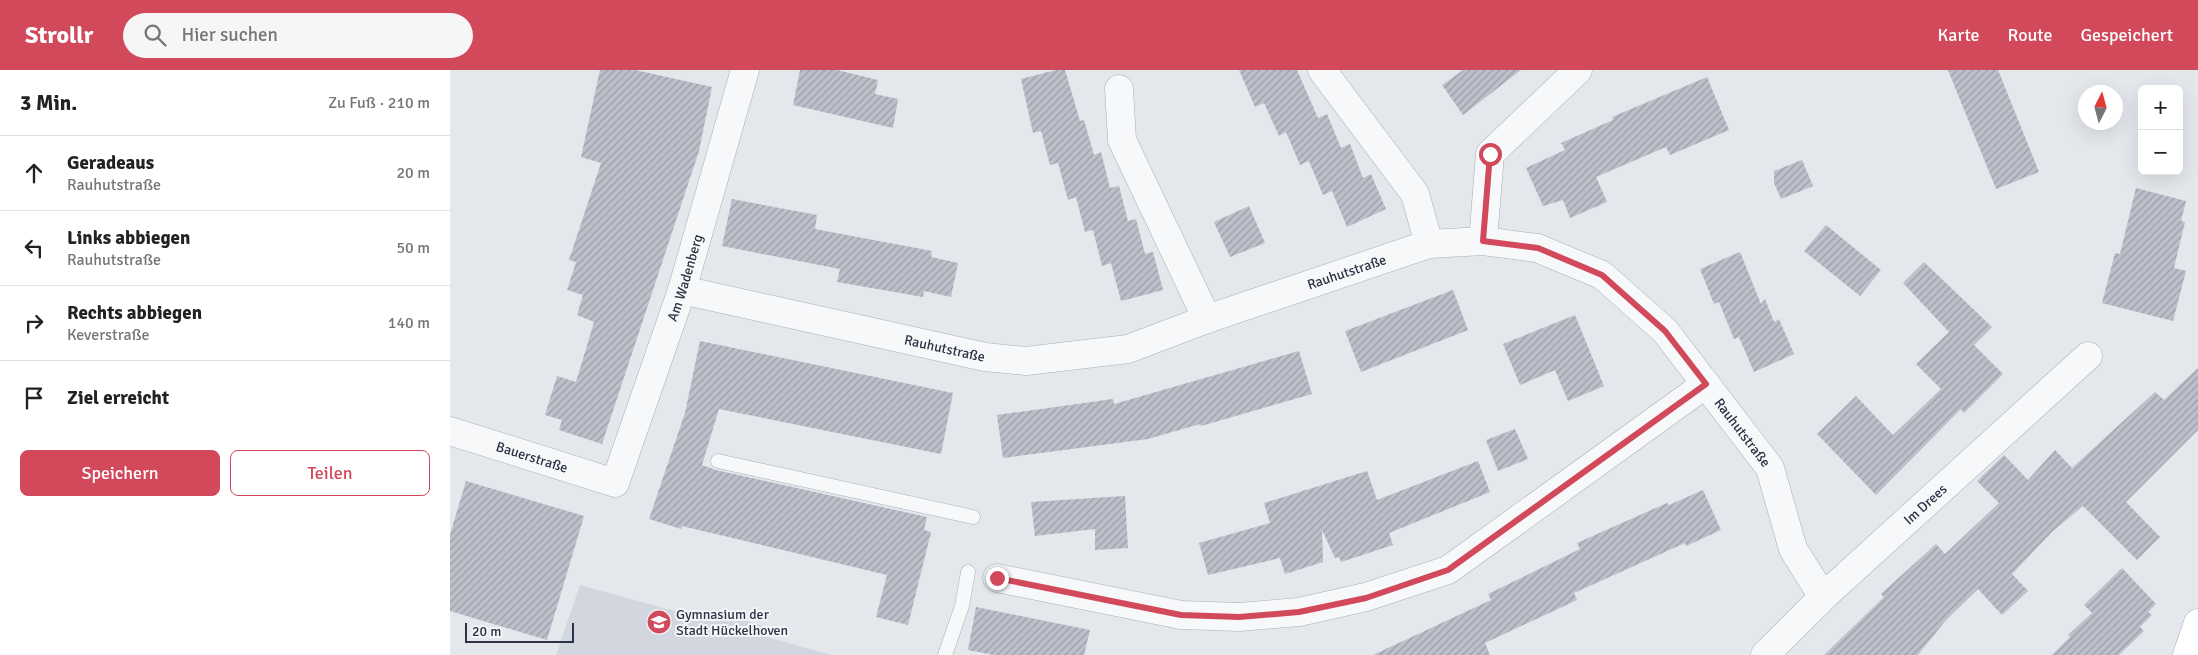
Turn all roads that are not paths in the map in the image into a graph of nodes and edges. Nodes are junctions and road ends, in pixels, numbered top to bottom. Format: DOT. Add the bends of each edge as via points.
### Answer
graph roads {
  1 [pos="745,70"];
  2 [pos="1322,70"];
  3 [pos="1578,70"];
  4 [pos="1119,89"];
  5 [pos="1483,241"];
  6 [pos="1429,244"];
  7 [pos="682,290"];
  8 [pos="1207,319"];
  9 [pos="2088,356"];
  10 [pos="1706,384"];
  11 [pos="450,431"];
  12 [pos="718,461"];
  13 [pos="615,483"];
  14 [pos="973,517"];
  15 [pos="968,572"];
  16 [pos="997,578"];
  17 [pos="1823,597"];
  18 [pos="2198,622"];
  19 [pos="945,655"];
  20 [pos="1765,655"];
  21 [pos="2187,655"];
  1 -- 7 [label="street, Am Wadenberg"];
  2 -- 6 [label="street" via="1415,194"];
  3 -- 5 [label="street" via="1490,154"];
  4 -- 8 [label="street" via="1122,140"];
  5 -- 6 [label="street, Rauhutstraße"];
  5 -- 10 [label="street, Rauhutstraße" via="1538,248 1602,275 1665,331"];
  6 -- 8 [label="street, Rauhutstraße"];
  7 -- 8 [label="street, Rauhutstraße" via="985,356 1026,361 1128,349"];
  7 -- 13 [label="street, Am Wadenberg"];
  9 -- 17 [label="street, Im Drees"];
  10 -- 16 [label="street" via="1448,570 1366,598 1299,612 1239,617 1181,615"];
  10 -- 17 [label="street, Rauhutstraße" via="1770,468 1793,549"];
  11 -- 13 [label="street, Bauerstraße"];
  12 -- 14 [label="lane"];
  15 -- 19 [label="lane" via="962,606"];
  17 -- 20 [label="street, Im Drees"];
  18 -- 21 [label="main road"];
}
